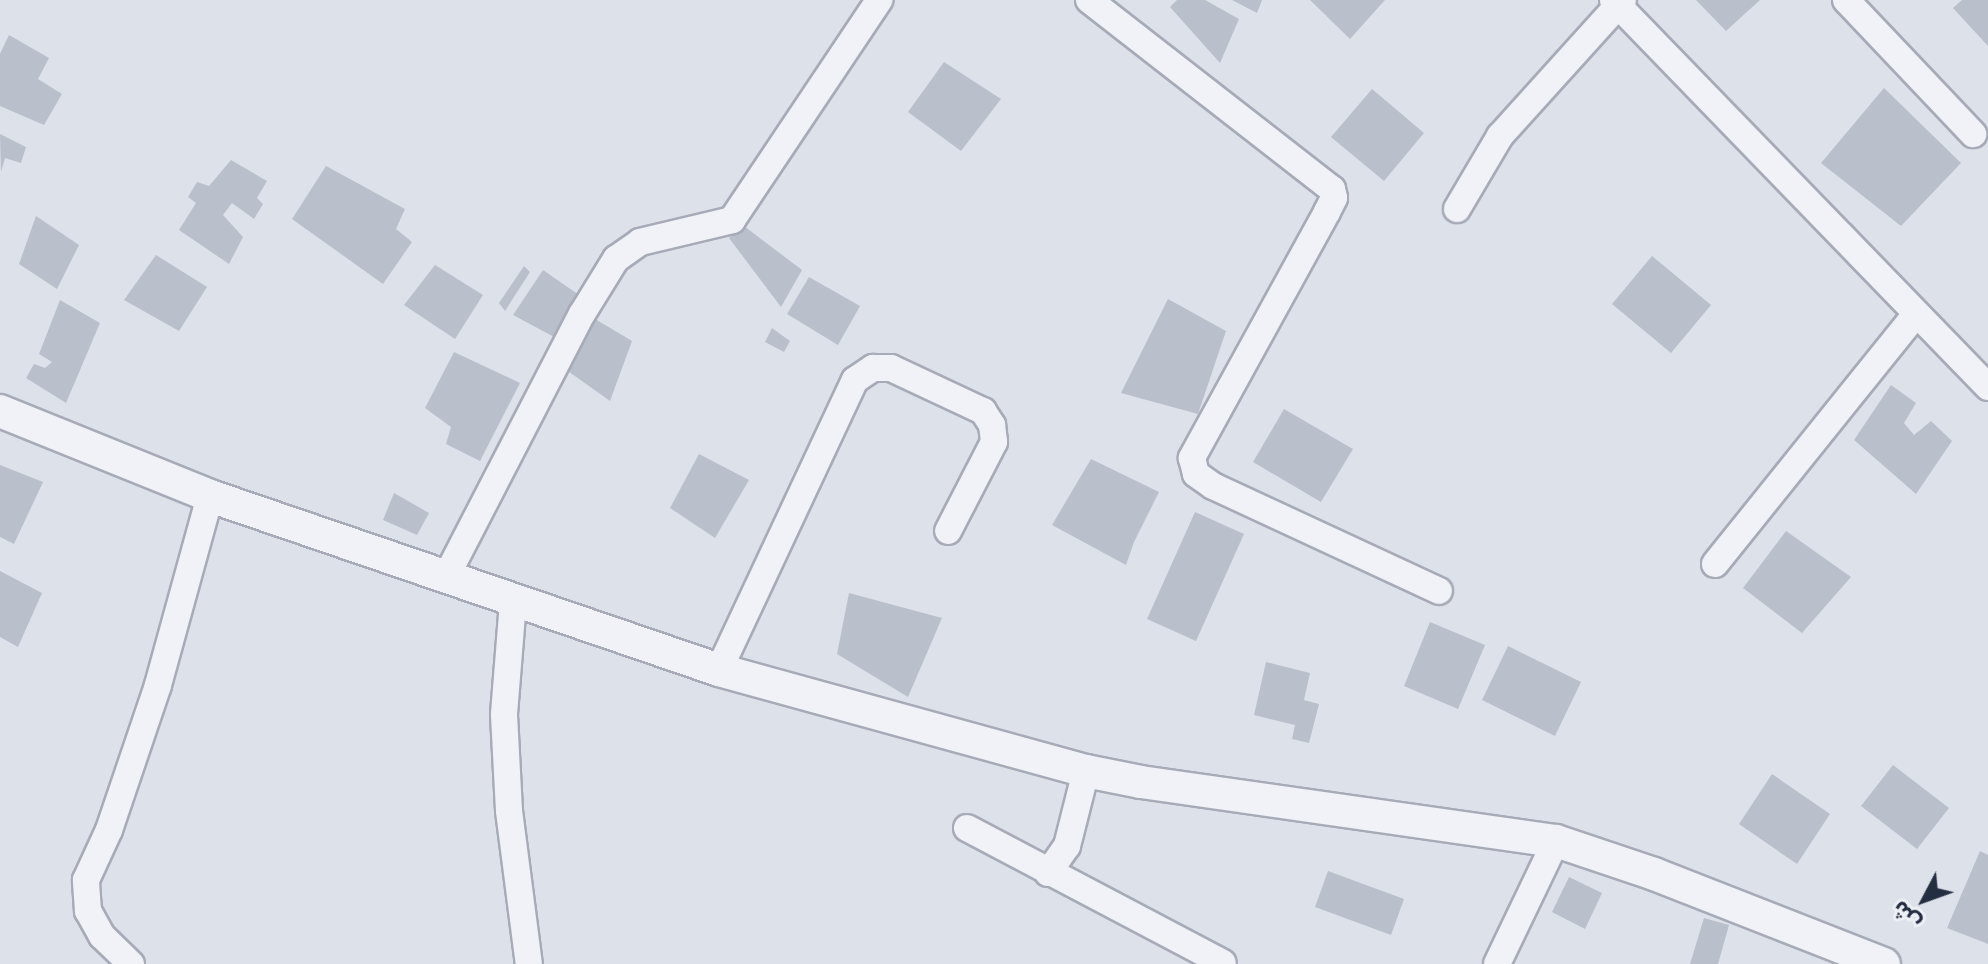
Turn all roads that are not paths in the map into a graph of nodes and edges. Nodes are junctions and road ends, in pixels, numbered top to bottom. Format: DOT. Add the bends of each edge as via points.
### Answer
graph roads {
  1 [pos="879,0"];
  2 [pos="1089,0"];
  3 [pos="1846,0"];
  4 [pos="1618,2"];
  5 [pos="1973,134"];
  6 [pos="1457,209"];
  7 [pos="1916,314"];
  8 [pos="1988,387"];
  9 [pos="0,411"];
  10 [pos="210,496"];
  11 [pos="948,531"];
  12 [pos="1715,564"];
  13 [pos="445,579"];
  14 [pos="1439,591"];
  15 [pos="513,602"];
  16 [pos="719,670"];
  17 [pos="1086,771"];
  18 [pos="967,828"];
  19 [pos="1556,841"];
  20 [pos="1048,873"];
  21 [pos="1223,963"];
  22 [pos="131,964"];
  23 [pos="529,964"];
  24 [pos="1497,964"];
  25 [pos="1884,964"];
  1 -- 13 [label="street" via="732,220 640,242 616,259 582,314"];
  2 -- 14 [label="street" via="1332,189 1327,212 1192,458 1196,474"];
  3 -- 5 [label="street"];
  4 -- 6 [label="street" via="1500,136"];
  4 -- 7 [label="street"];
  7 -- 8 [label="street"];
  7 -- 12 [label="street"];
  9 -- 10 [label="street"];
  10 -- 13 [label="street"];
  10 -- 22 [label="street" via="158,685 109,830 86,880 88,911 102,936"];
  11 -- 16 [label="street" via="994,442 992,425 983,411 891,368 873,368 855,380"];
  13 -- 15 [label="street"];
  15 -- 16 [label="street"];
  15 -- 23 [label="street" via="504,715 509,811"];
  16 -- 17 [label="street"];
  17 -- 19 [label="street"];
  17 -- 20 [label="street" via="1067,846"];
  18 -- 20 [label="street"];
  19 -- 24 [label="street"];
  19 -- 25 [label="street"];
  20 -- 21 [label="street"];
}
